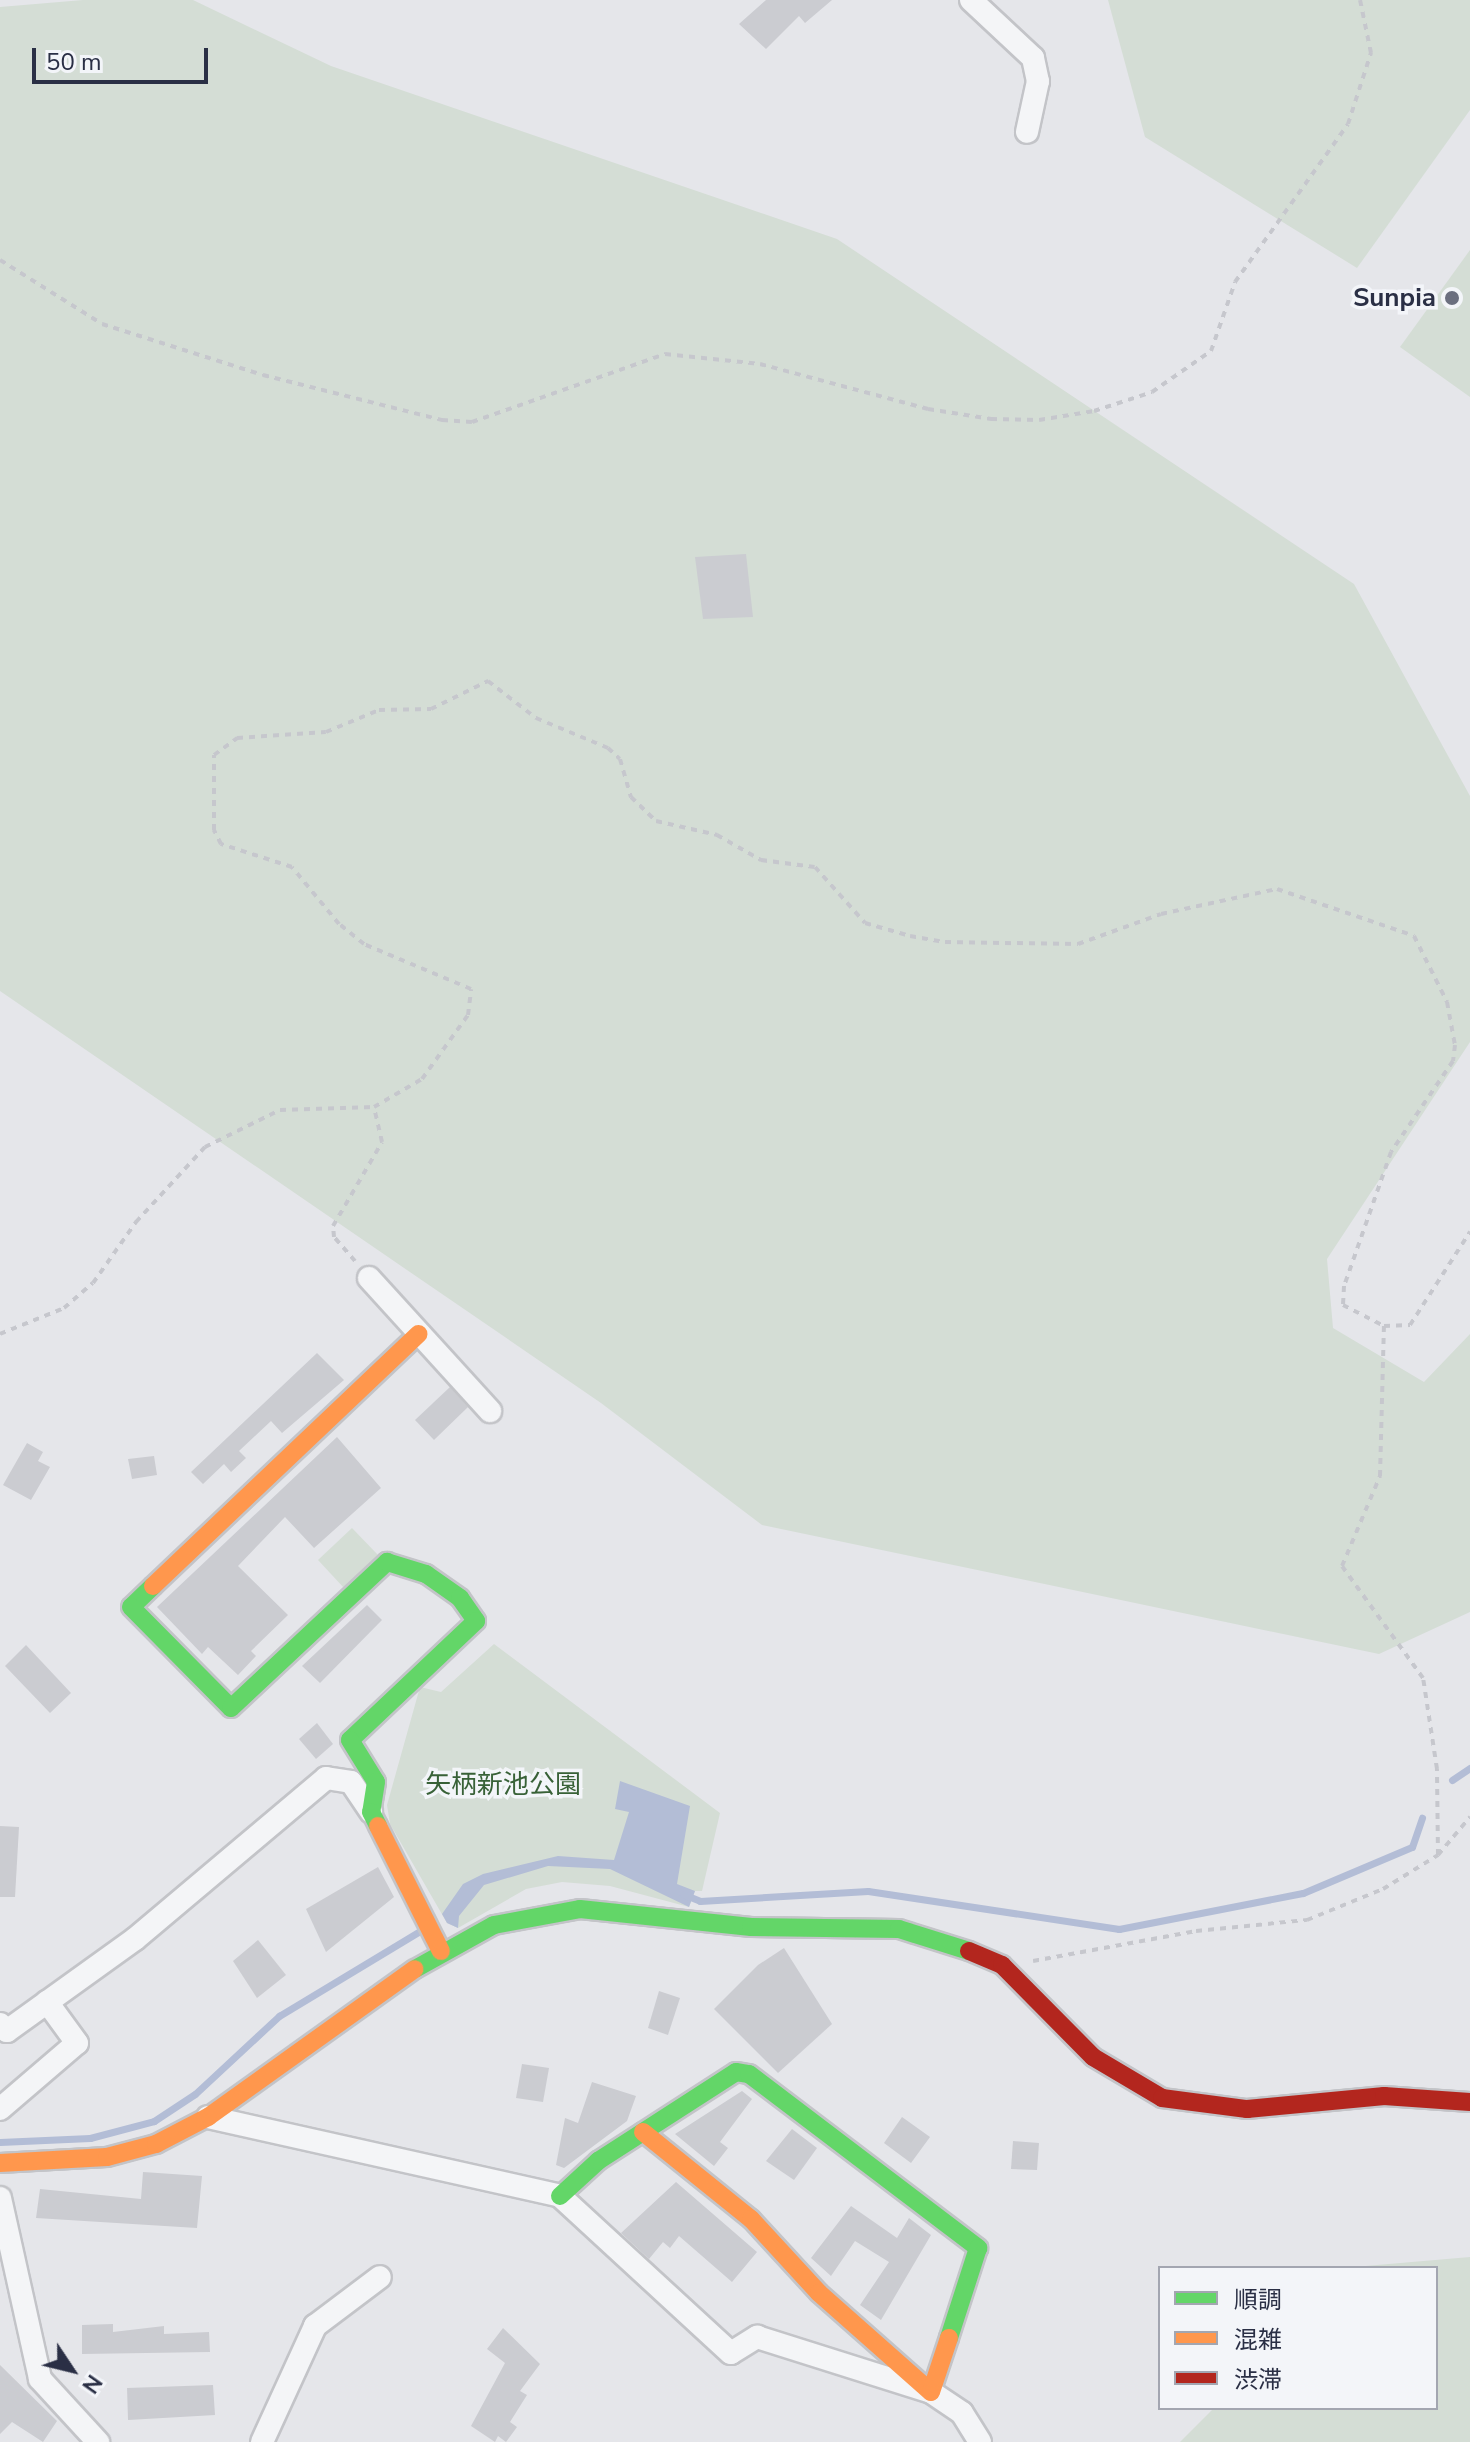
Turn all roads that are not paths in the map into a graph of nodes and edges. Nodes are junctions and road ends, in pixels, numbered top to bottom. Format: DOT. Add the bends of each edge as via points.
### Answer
graph roads {
  1 [pos="971,0"];
  2 [pos="1027,132"];
  3 [pos="369,1278"];
  4 [pos="419,1334"];
  5 [pos="490,1411"];
  6 [pos="371,1812"];
  7 [pos="438,1944"];
  8 [pos="47,2002"];
  9 [pos="0,2024"];
  10 [pos="1470,2102"];
  11 [pos="0,2109"];
  12 [pos="208,2117"];
  13 [pos="643,2132"];
  14 [pos="0,2163"];
  15 [pos="560,2196"];
  16 [pos="0,2198"];
  17 [pos="380,2277"];
  18 [pos="931,2392"];
  19 [pos="98,2442"];
  20 [pos="262,2442"];
  21 [pos="980,2442"];
  1 -- 2 [label="street" via="1033,58 1038,81"];
  3 -- 4 [label="street"];
  4 -- 5 [label="street"];
  4 -- 6 [label="street" via="131,1607 231,1708 387,1562 426,1574 460,1598 476,1621 350,1740 376,1782"];
  6 -- 7 [label="street"];
  6 -- 8 [label="street" via="351,1782 326,1778 135,1939"];
  7 -- 10 [label="street" via="494,1925 580,1909 751,1927 899,1929 1002,1965 1093,2057 1162,2098 1247,2109 1384,2096"];
  7 -- 12 [label="street"];
  8 -- 9 [label="street" via="7,2031"];
  8 -- 11 [label="street" via="77,2043"];
  12 -- 14 [label="street" via="156,2144 107,2157"];
  12 -- 15 [label="street"];
  13 -- 15 [label="street"];
  13 -- 18 [label="street" via="751,2219 819,2293"];
  13 -- 18 [label="street" via="736,2072 749,2074 978,2248"];
  15 -- 18 [label="street" via="731,2353 757,2337"];
  16 -- 19 [label="street" via="40,2379"];
  17 -- 20 [label="street" via="315,2326"];
  18 -- 21 [label="street" via="962,2413"];
}
